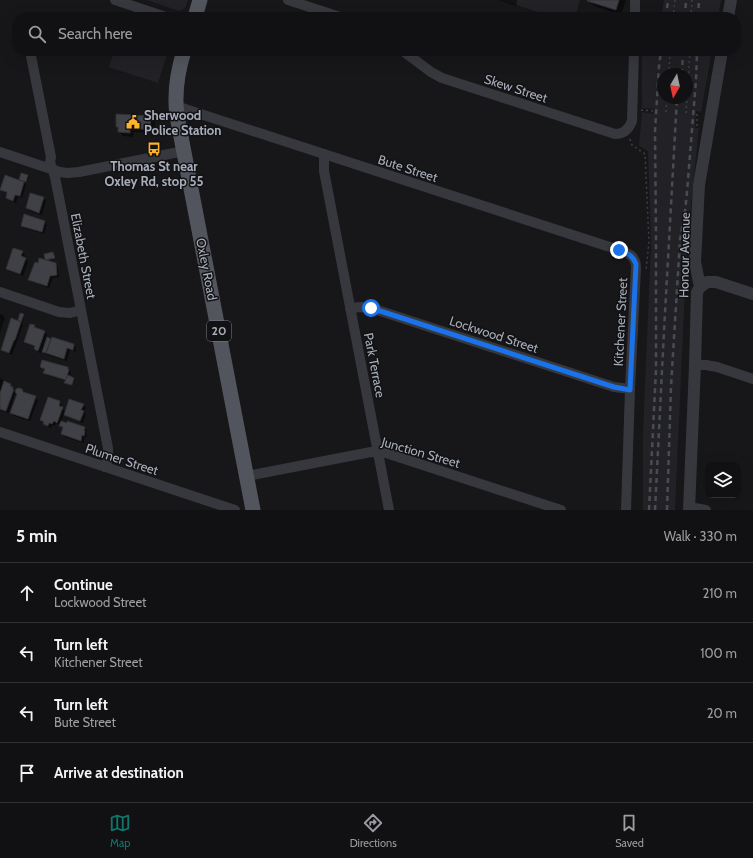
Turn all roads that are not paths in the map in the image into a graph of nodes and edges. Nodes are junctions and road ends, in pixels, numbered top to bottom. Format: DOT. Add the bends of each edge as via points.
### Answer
graph roads {
  1 [pos="115,0"];
  2 [pos="200,0"];
  3 [pos="288,0"];
  4 [pos="635,0"];
  5 [pos="731,0"];
  6 [pos="151,12"];
  7 [pos="196,12"];
  8 [pos="325,12"];
  9 [pos="635,12"];
  10 [pos="729,12"];
  11 [pos="31,56"];
  12 [pos="183,56"];
  13 [pos="410,56"];
  14 [pos="634,56"];
  15 [pos="721,56"];
  16 [pos="176,106"];
  17 [pos="184,151"];
  18 [pos="0,152"];
  19 [pos="324,154"];
  20 [pos="53,170"];
  21 [pos="632,256"];
  22 [pos="700,287"];
  23 [pos="0,292"];
  24 [pos="753,294"];
  25 [pos="350,308"];
  26 [pos="81,310"];
  27 [pos="696,365"];
  28 [pos="753,379"];
  29 [pos="630,390"];
  30 [pos="0,432"];
  31 [pos="378,452"];
  32 [pos="105,467"];
  33 [pos="247,476"];
  34 [pos="689,509"];
  35 [pos="235,510"];
  36 [pos="253,510"];
  37 [pos="389,510"];
  38 [pos="560,510"];
  39 [pos="626,510"];
  40 [pos="706,510"];
  1 -- 6 [label="street"];
  2 -- 7 [label="main road"];
  3 -- 8 [label="street"];
  4 -- 9 [label="street"];
  5 -- 10 [label="street"];
  11 -- 20 [label="street, Elizabeth Street"];
  12 -- 16 [label="main road, Oxley Road / 20" via="177,80"];
  13 -- 14 [label="street, Skew Street" via="442,78 612,134 626,131 631,125"];
  15 -- 22 [label="street, Honour Avenue" via="699,185 695,262"];
  16 -- 17 [label="main road, Oxley Road / 20"];
  16 -- 19 [label="street, Bute Street"];
  17 -- 20 [label="street" via="79,172"];
  17 -- 33 [label="main road, Oxley Road / 20"];
  18 -- 20 [label="street"];
  19 -- 21 [label="street, Bute Street"];
  19 -- 25 [label="street, Park Terrace" via="324,171"];
  20 -- 26 [label="street, Elizabeth Street"];
  21 -- 29 [label="street, Kitchener Street" via="636,264"];
  22 -- 24 [label="street" via="707,282 716,282"];
  22 -- 27 [label="street, Honour Avenue"];
  23 -- 26 [label="street" via="59,312"];
  25 -- 29 [label="street, Lockwood Street" via="371,308"];
  25 -- 31 [label="street, Park Terrace"];
  26 -- 32 [label="street, Elizabeth Street" via="108,448"];
  27 -- 28 [label="street" via="717,367"];
  27 -- 34 [label="street, Honour Avenue"];
  29 -- 39 [label="street, Kitchener Street"];
  30 -- 32 [label="street, Plumer Street"];
  31 -- 33 [label="street, Junction Street"];
  31 -- 37 [label="street, Park Terrace"];
  31 -- 38 [label="street, Junction Street"];
  32 -- 35 [label="street, Plumer Street"];
  33 -- 36 [label="main road, Oxley Road / 20"];
  34 -- 40 [label="street"];
}
